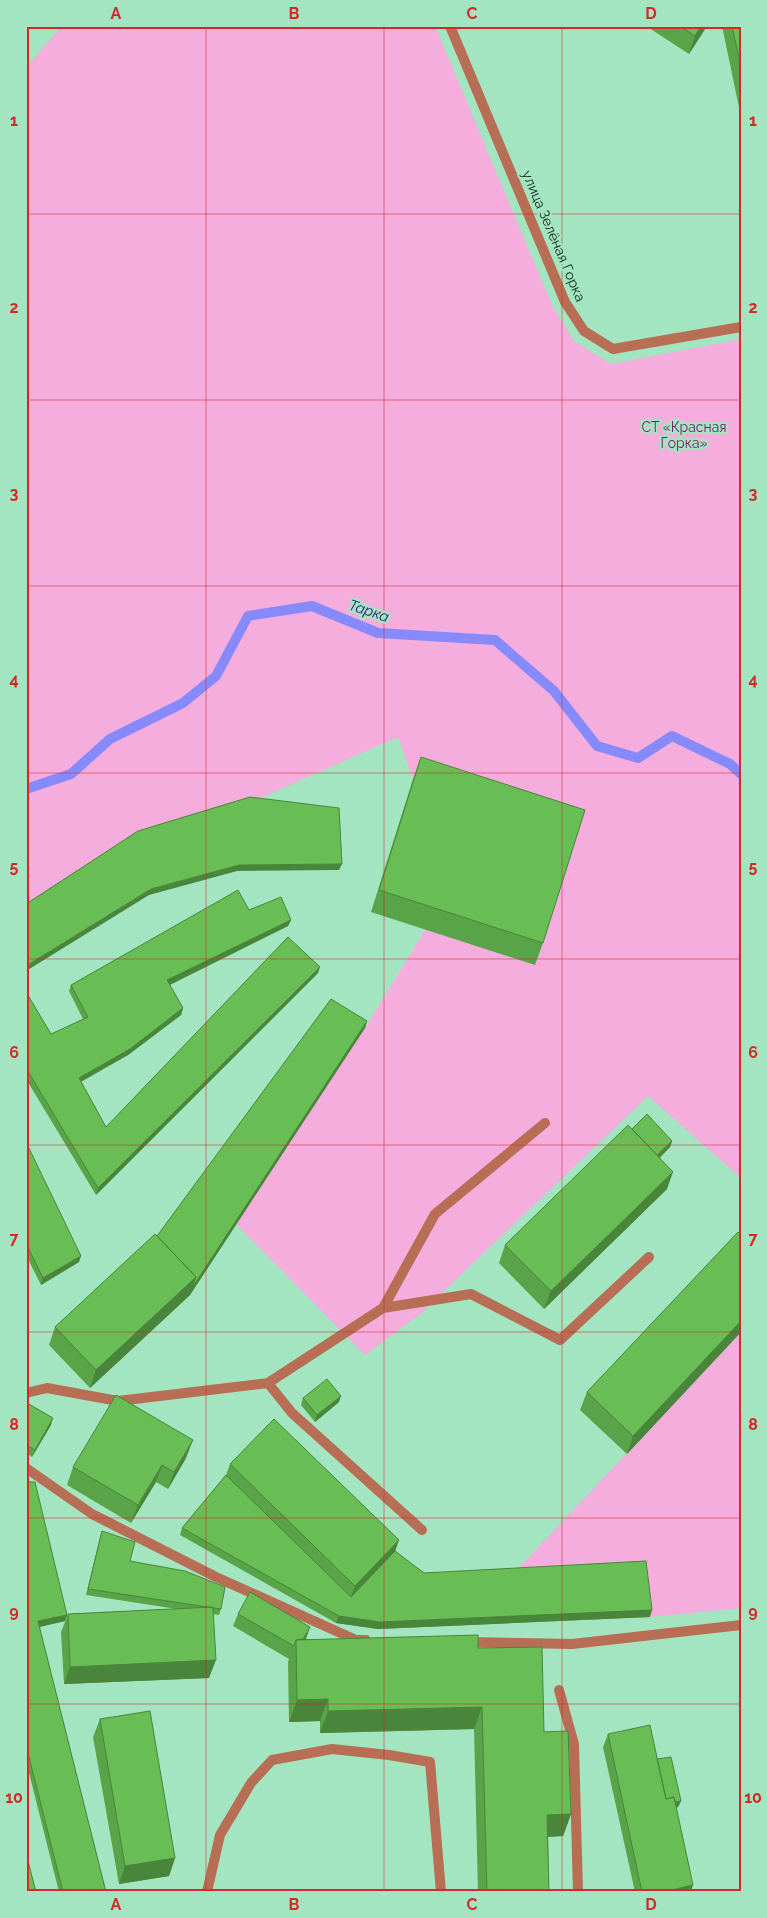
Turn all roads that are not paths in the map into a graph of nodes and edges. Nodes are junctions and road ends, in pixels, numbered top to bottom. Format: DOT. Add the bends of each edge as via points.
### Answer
graph roads {
  1 [pos="450,26"];
  2 [pos="741,327"];
  3 [pos="545,1123"];
  4 [pos="649,1257"];
  5 [pos="383,1308"];
  6 [pos="268,1383"];
  7 [pos="26,1393"];
  8 [pos="26,1468"];
  9 [pos="422,1530"];
  10 [pos="741,1625"];
  11 [pos="376,1640"];
  12 [pos="454,1642"];
  13 [pos="559,1690"];
  14 [pos="207,1892"];
  15 [pos="441,1892"];
  16 [pos="578,1892"];
  1 -- 2 [label="street, улица Зелёная Горка" via="565,302 584,331 613,349"];
  3 -- 5 [label="street" via="435,1214"];
  4 -- 5 [label="street" via="560,1340 471,1294"];
  5 -- 6 [label="street"];
  6 -- 7 [label="street" via="118,1401 47,1388"];
  6 -- 9 [label="street" via="292,1413"];
  8 -- 11 [label="street" via="92,1514 216,1577 356,1640"];
  10 -- 12 [label="street" via="572,1644"];
  13 -- 16 [label="street" via="574,1744"];
  14 -- 15 [label="street" via="220,1835 256,1778 272,1760 332,1749 430,1762"];
}
